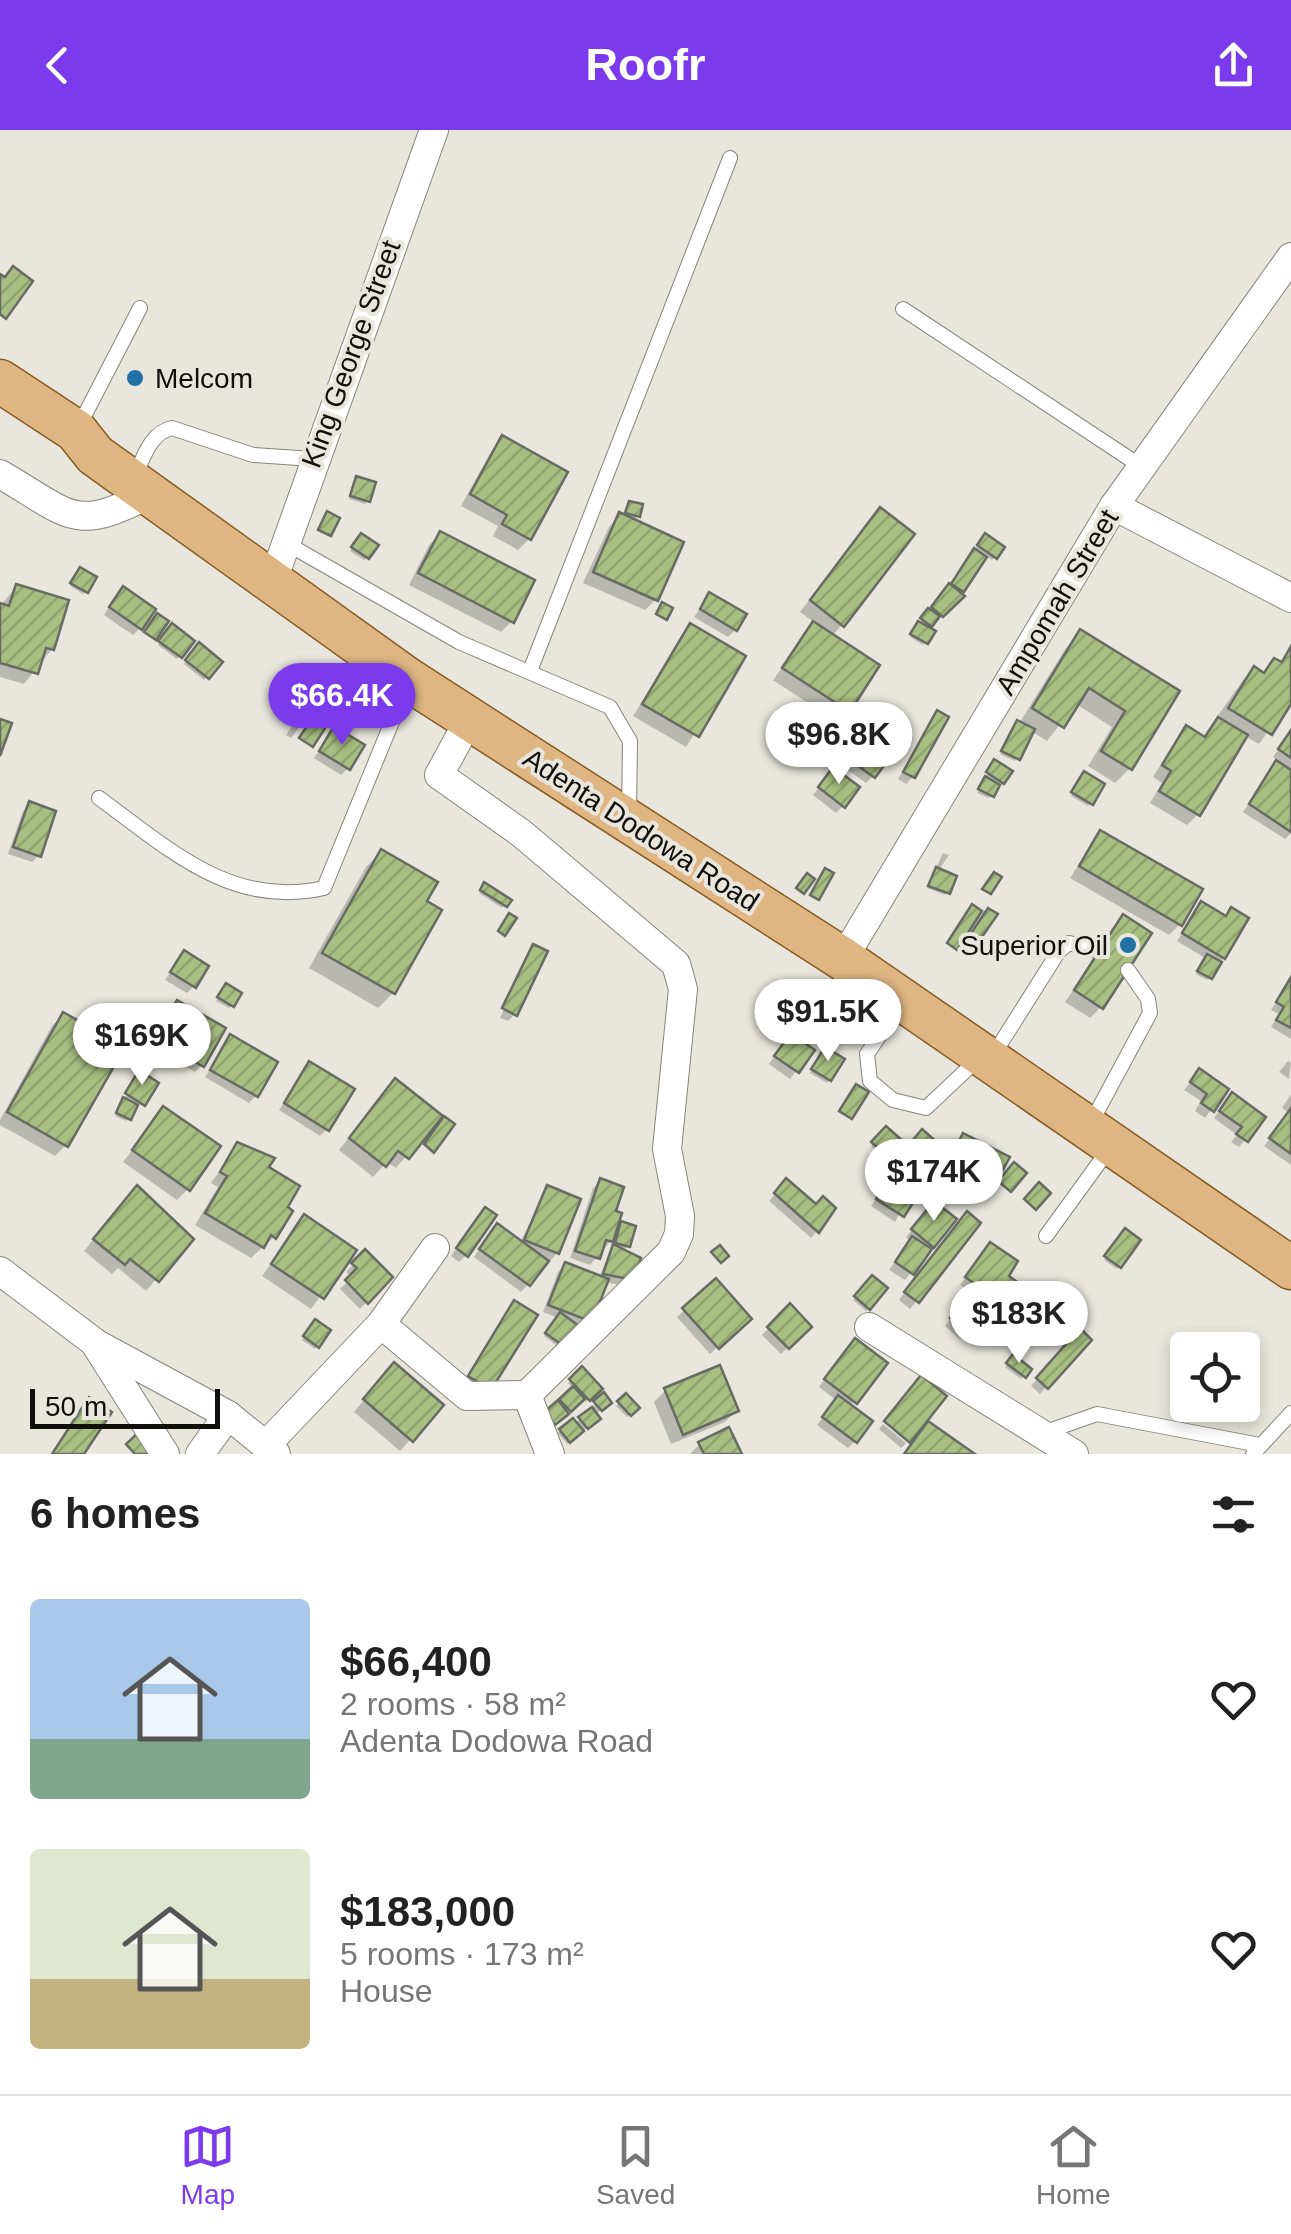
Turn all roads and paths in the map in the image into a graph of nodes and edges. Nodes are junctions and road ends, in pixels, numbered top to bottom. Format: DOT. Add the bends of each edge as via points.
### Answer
graph roads {
  1 [pos="434,130"];
  2 [pos="730,158"];
  3 [pos="1291,257"];
  4 [pos="140,308"];
  5 [pos="902,309"];
  6 [pos="0,381"];
  7 [pos="76,431"];
  8 [pos="313,459"];
  9 [pos="1142,467"];
  10 [pos="5,484"];
  11 [pos="142,486"];
  12 [pos="1114,506"];
  13 [pos="278,560"];
  14 [pos="1291,598"];
  15 [pos="530,671"];
  16 [pos="409,680"];
  17 [pos="469,720"];
  18 [pos="99,798"];
  19 [pos="629,822"];
  20 [pos="1099,951"];
  21 [pos="844,959"];
  22 [pos="1128,970"];
  23 [pos="903,1000"];
  24 [pos="986,1058"];
  25 [pos="1100,1136"];
  26 [pos="1046,1236"];
  27 [pos="435,1248"];
  28 [pos="1291,1268"];
  29 [pos="0,1270"];
  30 [pos="381,1324"];
  31 [pos="869,1326"];
  32 [pos="94,1342"];
  33 [pos="527,1395"];
  34 [pos="1291,1412"];
  35 [pos="228,1414"];
  36 [pos="1039,1434"];
  37 [pos="272,1449"];
  38 [pos="1256,1449"];
  39 [pos="166,1454"];
  40 [pos="200,1454"];
  41 [pos="550,1454"];
  42 [pos="1074,1454"];
  1 -- 8 [label="street, King George Street"];
  2 -- 15 [label="lane"];
  3 -- 9 [label="street, Ampomah Street"];
  4 -- 7 [label="lane"];
  5 -- 9 [label="lane"];
  6 -- 7 [label="main road, Adenta Dodowa Road"];
  7 -- 11 [label="main road, Adenta Dodowa Road" via="95,455"];
  8 -- 11 [label="lane" via="253,455 172,428 148,448"];
  8 -- 13 [label="street, King George Street"];
  9 -- 12 [label="street, Ampomah Street"];
  10 -- 11 [label="street" via="79,518 109,515"];
  11 -- 13 [label="main road, Adenta Dodowa Road"];
  12 -- 14 [label="street"];
  12 -- 21 [label="street, Ampomah Street"];
  13 -- 15 [label="lane"];
  13 -- 16 [label="main road, Adenta Dodowa Road"];
  15 -- 19 [label="lane" via="610,707 622,723 630,741"];
  16 -- 17 [label="main road, Adenta Dodowa Road"];
  16 -- 18 [label="lane" via="324,888 300,894 234,887 204,874"];
  17 -- 19 [label="main road, Adenta Dodowa Road"];
  17 -- 33 [label="street" via="438,775 521,833 676,964 684,988 667,1149 679,1234 671,1252"];
  19 -- 21 [label="main road, Adenta Dodowa Road"];
  20 -- 24 [label="lane" via="1069,943 1059,952"];
  21 -- 23 [label="main road, Adenta Dodowa Road"];
  22 -- 25 [label="lane" via="1150,1012"];
  23 -- 24 [label="main road, Adenta Dodowa Road"];
  23 -- 24 [label="lane" via="867,1054 870,1080 893,1100 926,1108"];
  24 -- 25 [label="main road, Adenta Dodowa Road"];
  25 -- 26 [label="lane"];
  25 -- 28 [label="main road, Adenta Dodowa Road"];
  27 -- 30 [label="street"];
  29 -- 32 [label="street"];
  30 -- 33 [label="street" via="467,1396"];
  30 -- 37 [label="street"];
  31 -- 36 [label="street"];
  32 -- 35 [label="street"];
  32 -- 39 [label="street"];
  33 -- 41 [label="street"];
  34 -- 38 [label="lane"];
  35 -- 37 [label="street"];
  35 -- 40 [label="street"];
  36 -- 38 [label="lane" via="1097,1414"];
  36 -- 42 [label="street"];
}
